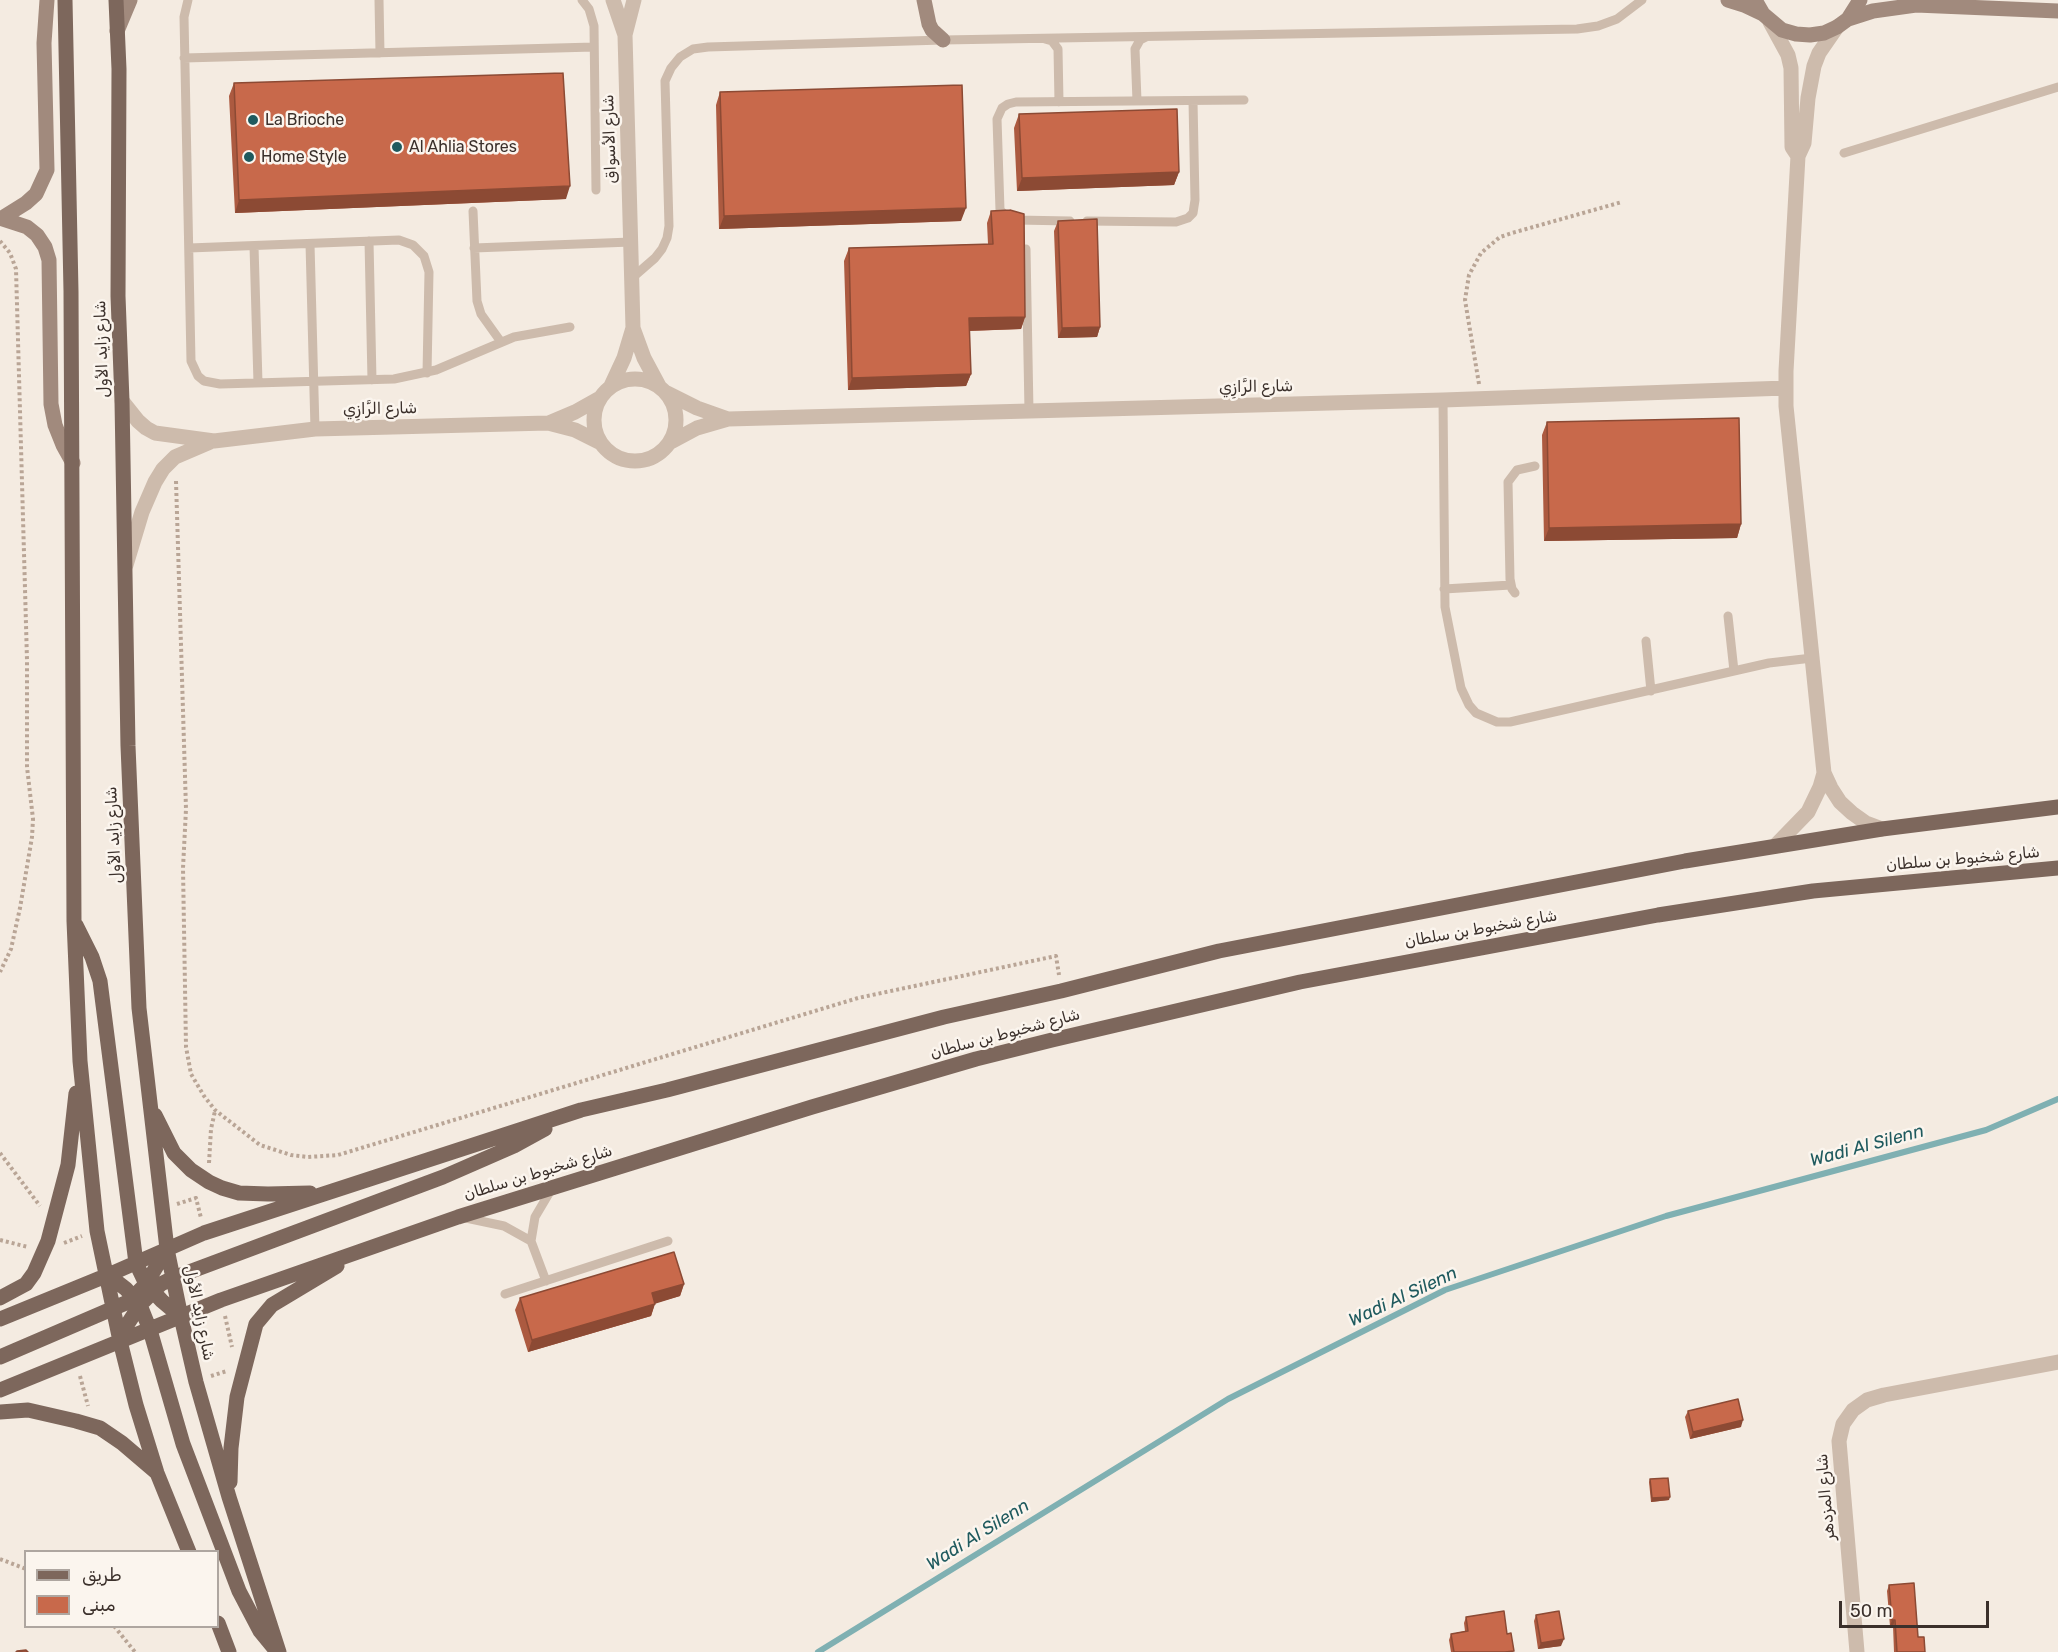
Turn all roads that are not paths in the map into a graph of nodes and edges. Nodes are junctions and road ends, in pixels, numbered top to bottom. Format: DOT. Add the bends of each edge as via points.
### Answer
graph roads {
  1 [pos="48,0"];
  2 [pos="65,0"];
  3 [pos="116,0"];
  4 [pos="130,0"];
  5 [pos="188,0"];
  6 [pos="379,0"];
  7 [pos="582,0"];
  8 [pos="613,0"];
  9 [pos="634,0"];
  10 [pos="924,0"];
  11 [pos="1642,0"];
  12 [pos="1728,0"];
  13 [pos="1755,0"];
  14 [pos="1860,0"];
  15 [pos="2058,11"];
  16 [pos="1766,18"];
  17 [pos="1843,23"];
  18 [pos="117,31"];
  19 [pos="626,35"];
  20 [pos="1148,36"];
  21 [pos="1043,38"];
  22 [pos="943,40"];
  23 [pos="594,47"];
  24 [pos="380,53"];
  25 [pos="184,58"];
  26 [pos="2058,87"];
  27 [pos="1244,100"];
  28 [pos="1137,101"];
  29 [pos="1193,101"];
  30 [pos="1059,102"];
  31 [pos="1844,153"];
  32 [pos="1798,156"];
  33 [pos="596,190"];
  34 [pos="473,211"];
  35 [pos="1,218"];
  36 [pos="369,241"];
  37 [pos="631,242"];
  38 [pos="310,244"];
  39 [pos="254,246"];
  40 [pos="189,248"];
  41 [pos="474,248"];
  42 [pos="1026,249"];
  43 [pos="632,278"];
  44 [pos="570,327"];
  45 [pos="633,328"];
  46 [pos="501,342"];
  47 [pos="427,373"];
  48 [pos="372,380"];
  49 [pos="314,381"];
  50 [pos="258,383"];
  51 [pos="611,386"];
  52 [pos="1785,388"];
  53 [pos="663,390"];
  54 [pos="600,398"];
  55 [pos="1443,400"];
  56 [pos="122,401"];
  57 [pos="1029,411"];
  58 [pos="728,419"];
  59 [pos="548,423"];
  60 [pos="315,429"];
  61 [pos="214,441"];
  62 [pos="601,443"];
  63 [pos="669,443"];
  64 [pos="73,463"];
  65 [pos="1535,466"];
  66 [pos="124,574"];
  67 [pos="1444,589"];
  68 [pos="1728,616"];
  69 [pos="1646,641"];
  70 [pos="1812,658"];
  71 [pos="1734,671"];
  72 [pos="1651,691"];
  73 [pos="1824,773"];
  74 [pos="2058,807"];
  75 [pos="1882,829"];
  76 [pos="1776,846"];
  77 [pos="2058,868"];
  78 [pos="74,921"];
  79 [pos="80,1061"];
  80 [pos="149,1101"];
  81 [pos="581,1110"];
  82 [pos="555,1186"];
  83 [pos="334,1191"];
  84 [pos="458,1217"];
  85 [pos="531,1240"];
  86 [pos="668,1241"];
  87 [pos="167,1249"];
  88 [pos="364,1249"];
  89 [pos="136,1263"];
  90 [pos="108,1275"];
  91 [pos="173,1278"];
  92 [pos="546,1281"];
  93 [pos="150,1288"];
  94 [pos="505,1294"];
  95 [pos="0,1298"];
  96 [pos="137,1301"];
  97 [pos="114,1310"];
  98 [pos="181,1317"];
  99 [pos="0,1319"];
  100 [pos="150,1330"];
  101 [pos="120,1341"];
  102 [pos="0,1357"];
  103 [pos="2058,1362"];
  104 [pos="0,1390"];
  105 [pos="0,1412"];
  106 [pos="157,1473"];
  107 [pos="230,1497"];
  108 [pos="189,1550"];
  109 [pos="219,1626"];
  110 [pos="229,1652"];
  111 [pos="278,1652"];
  112 [pos="1857,1652"];
  1 -- 35 [label="street" via="44,44 47,170 36,194"];
  2 -- 64 [label="main road, شارع زايد الأول"];
  3 -- 18 [label="main road, شارع زايد الأول"];
  4 -- 18 [label="street"];
  5 -- 25 [label="lane"];
  6 -- 24 [label="lane"];
  7 -- 23 [label="lane" via="593,17"];
  8 -- 19 [label="street, شارع الأسواق"];
  9 -- 19 [label="street, شارع الأسواق"];
  10 -- 22 [label="street" via="929,24"];
  11 -- 20 [label="lane" via="1617,19 1577,29"];
  12 -- 16 [label="street"];
  13 -- 16 [label="street"];
  14 -- 17 [label="street"];
  15 -- 17 [label="street" via="1916,5 1884,8"];
  16 -- 17 [label="street" via="1782,30 1810,35"];
  16 -- 32 [label="street" via="1788,55 1792,147"];
  17 -- 32 [label="street" via="1819,53 1814,66 1804,143"];
  18 -- 56 [label="main road, شارع زايد الأول"];
  19 -- 37 [label="street, شارع الأسواق"];
  20 -- 21 [label="lane"];
  20 -- 28 [label="lane" via="1135,49"];
  21 -- 22 [label="lane"];
  21 -- 30 [label="lane" via="1058,49"];
  22 -- 43 [label="lane" via="708,47 693,49 680,57 665,81 667,238 655,258"];
  23 -- 24 [label="lane"];
  23 -- 33 [label="lane"];
  24 -- 25 [label="lane"];
  25 -- 40 [label="lane"];
  26 -- 31 [label="lane"];
  27 -- 29 [label="lane"];
  28 -- 29 [label="lane"];
  28 -- 30 [label="lane"];
  29 -- 30 [label="lane" via="1195,200 1188,218 1176,222 1009,219 999,204 999,113 1016,102"];
  32 -- 52 [label="street"];
  34 -- 41 [label="lane"];
  35 -- 64 [label="street" via="37,235 49,260 51,404 55,425"];
  36 -- 38 [label="lane"];
  36 -- 47 [label="lane" via="406,242 419,250 428,264"];
  36 -- 48 [label="lane"];
  37 -- 41 [label="lane"];
  37 -- 43 [label="street, شارع الأسواق"];
  38 -- 39 [label="lane"];
  38 -- 49 [label="lane"];
  39 -- 40 [label="lane"];
  39 -- 50 [label="lane"];
  40 -- 50 [label="lane" via="193,369 204,381 212,383"];
  41 -- 46 [label="lane" via="477,301 481,314"];
  42 -- 57 [label="lane"];
  43 -- 45 [label="street, شارع الأسواق"];
  44 -- 46 [label="lane"];
  45 -- 51 [label="street, شارع الأسواق"];
  45 -- 53 [label="street, شارع الأسواق" via="644,358"];
  46 -- 47 [label="lane"];
  47 -- 48 [label="lane"];
  48 -- 49 [label="lane"];
  49 -- 50 [label="lane"];
  49 -- 60 [label="lane"];
  51 -- 53 [label="street" via="635,378"];
  51 -- 54 [label="street"];
  52 -- 55 [label="street, شارع الرَّازِي"];
  52 -- 70 [label="street"];
  53 -- 58 [label="street, شارع الرَّازِي"];
  53 -- 63 [label="street" via="676,413"];
  54 -- 59 [label="street, شارع الرَّازِي"];
  54 -- 62 [label="street" via="594,421"];
  55 -- 57 [label="street, شارع الرَّازِي"];
  55 -- 67 [label="lane"];
  56 -- 61 [label="street, شارع الرَّازِي" via="138,421 155,433"];
  56 -- 66 [label="main road, شارع زايد الأول"];
  57 -- 58 [label="street, شارع الرَّازِي"];
  58 -- 63 [label="street, شارع الرَّازِي" via="697,428"];
  59 -- 60 [label="street, شارع الرَّازِي"];
  59 -- 62 [label="street, شارع الرَّازِي"];
  60 -- 61 [label="street, شارع الرَّازِي"];
  61 -- 66 [label="street, شارع الرَّازِي" via="175,457 155,482"];
  62 -- 63 [label="street" via="616,456 635,461 654,456"];
  64 -- 78 [label="main road, شارع زايد الأول"];
  65 -- 67 [label="lane" via="1516,470 1508,482 1513,589"];
  66 -- 80 [label="main road, شارع زايد الأول" via="140,1008"];
  67 -- 72 [label="lane" via="1461,688 1468,705 1485,718 1517,721"];
  68 -- 71 [label="lane"];
  69 -- 72 [label="lane"];
  70 -- 71 [label="lane"];
  70 -- 73 [label="street"];
  71 -- 72 [label="lane"];
  73 -- 75 [label="street" via="1840,802 1866,823"];
  73 -- 76 [label="street" via="1808,812"];
  74 -- 75 [label="main road, شارع شخبوط بن سلطان"];
  75 -- 76 [label="main road, شارع شخبوط بن سلطان"];
  76 -- 81 [label="main road, شارع شخبوط بن سلطان" via="1219,951"];
  77 -- 82 [label="main road, شارع شخبوط بن سلطان" via="1813,891 1658,915 1300,982 976,1059"];
  78 -- 79 [label="main road, شارع زايد الأول"];
  78 -- 89 [label="main road" via="92,957 101,989"];
  79 -- 90 [label="main road, شارع زايد الأول" via="97,1231"];
  79 -- 95 [label="main road" via="68,1165 46,1246 26,1284"];
  80 -- 83 [label="main road" via="174,1153 209,1182 239,1193"];
  80 -- 87 [label="main road, شارع زايد الأول"];
  81 -- 83 [label="main road, شارع شخبوط بن سلطان"];
  81 -- 91 [label="main road" via="514,1146 443,1177"];
  82 -- 84 [label="main road, شارع شخبوط بن سلطان"];
  82 -- 85 [label="lane" via="540,1205"];
  83 -- 87 [label="main road, شارع شخبوط بن سلطان"];
  84 -- 85 [label="lane" via="496,1223"];
  84 -- 88 [label="main road, شارع شخبوط بن سلطان"];
  85 -- 92 [label="lane"];
  86 -- 92 [label="lane"];
  87 -- 89 [label="main road, شارع شخبوط بن سلطان"];
  87 -- 91 [label="main road, شارع زايد الأول"];
  87 -- 93 [label="main road"];
  88 -- 98 [label="main road, شارع شخبوط بن سلطان"];
  88 -- 107 [label="main road" via="272,1305 256,1324 237,1397"];
  89 -- 90 [label="main road, شارع شخبوط بن سلطان"];
  89 -- 93 [label="main road"];
  90 -- 96 [label="main road"];
  90 -- 97 [label="main road, شارع زايد الأول"];
  90 -- 99 [label="main road, شارع شخبوط بن سلطان"];
  91 -- 93 [label="main road"];
  91 -- 98 [label="main road, شارع زايد الأول"];
  92 -- 94 [label="lane"];
  93 -- 96 [label="main road"];
  93 -- 98 [label="main road"];
  96 -- 97 [label="main road"];
  96 -- 100 [label="main road"];
  96 -- 101 [label="main road"];
  97 -- 101 [label="main road, شارع زايد الأول"];
  97 -- 102 [label="main road"];
  98 -- 100 [label="main road, شارع شخبوط بن سلطان"];
  98 -- 107 [label="main road, شارع زايد الأول"];
  100 -- 101 [label="main road, شارع شخبوط بن سلطان"];
  100 -- 111 [label="main road" via="183,1444 239,1591 260,1631"];
  101 -- 104 [label="main road, شارع شخبوط بن سلطان"];
  101 -- 106 [label="main road, شارع زايد الأول"];
  103 -- 112 [label="street, شارع المزدهر" via="1884,1395 1867,1400 1843,1424 1839,1441"];
  105 -- 106 [label="main road" via="28,1410 100,1428"];
  106 -- 108 [label="main road, شارع زايد الأول"];
  107 -- 111 [label="main road, شارع زايد الأول"];
  109 -- 110 [label="main road"];
}
